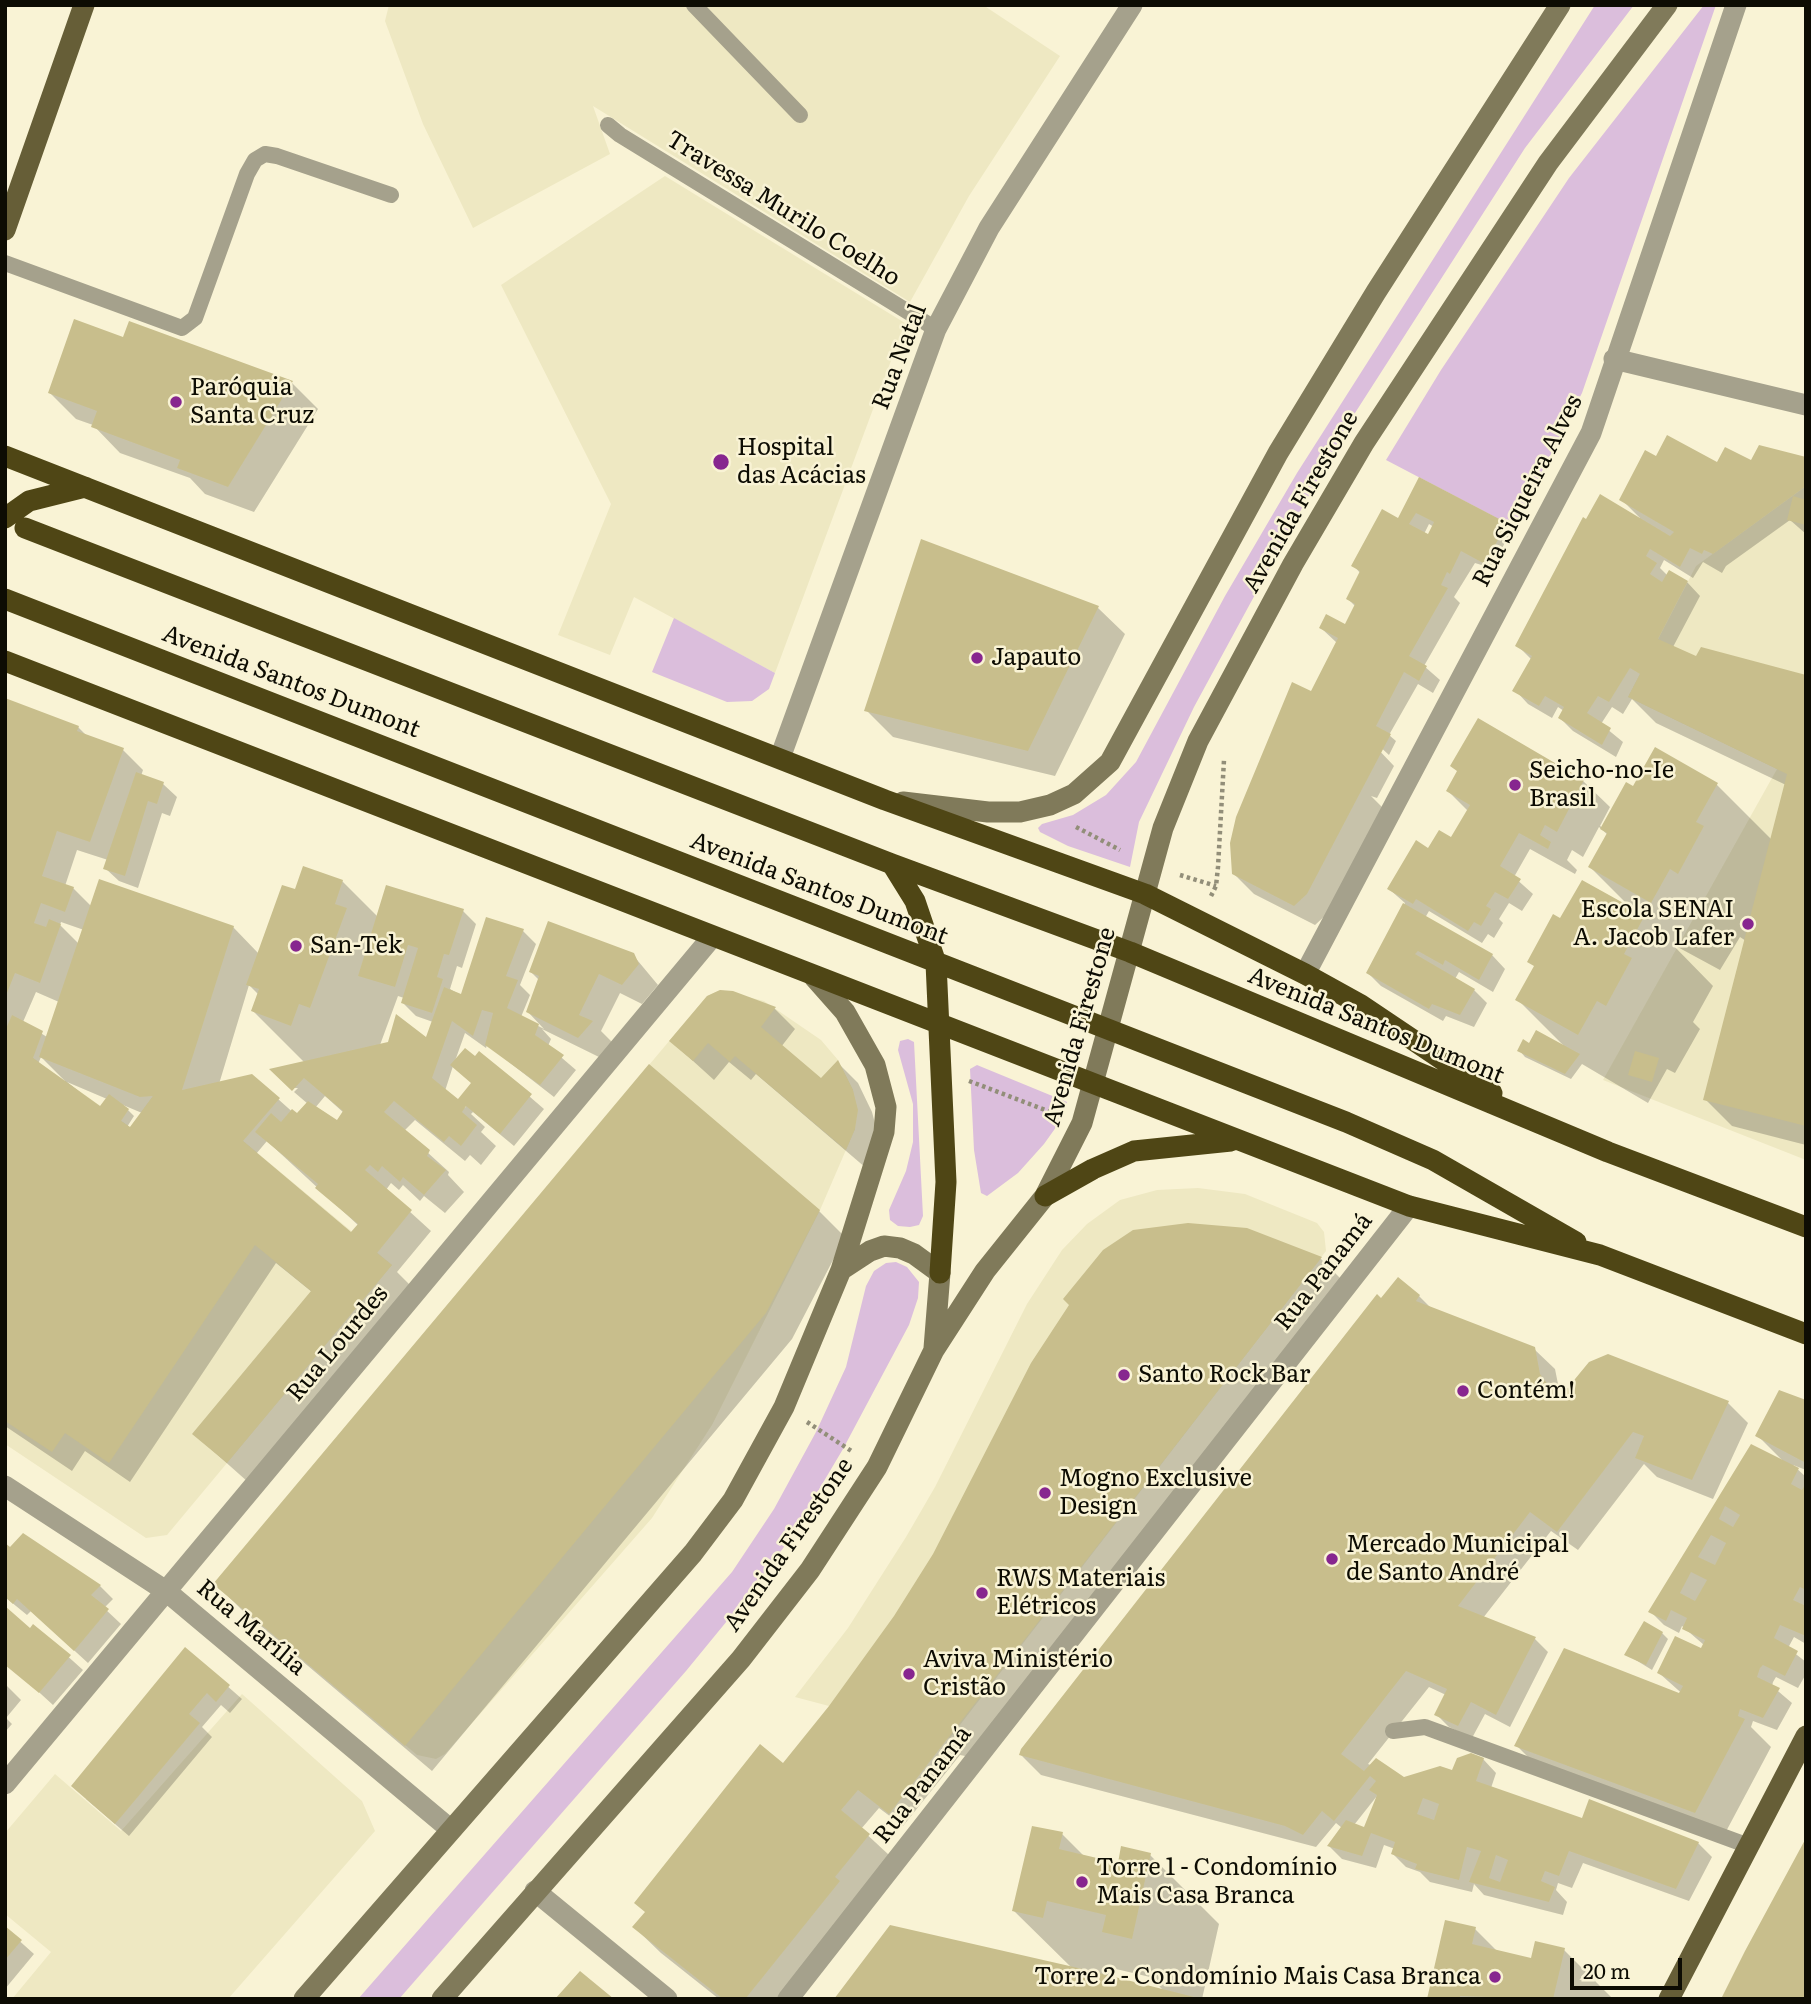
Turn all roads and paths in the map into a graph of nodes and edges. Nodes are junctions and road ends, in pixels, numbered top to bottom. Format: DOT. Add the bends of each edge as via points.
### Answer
graph roads {
  1 [pos="84,5"];
  2 [pos="694,5"];
  3 [pos="1132,5"];
  4 [pos="1560,5"];
  5 [pos="1667,5"];
  6 [pos="1736,5"];
  7 [pos="800,114"];
  8 [pos="608,125"];
  9 [pos="391,195"];
  10 [pos="5,230"];
  11 [pos="5,263"];
  12 [pos="936,330"];
  13 [pos="1614,359"];
  14 [pos="1806,405"];
  15 [pos="5,456"];
  16 [pos="85,487"];
  17 [pos="5,517"];
  18 [pos="25,528"];
  19 [pos="5,599"];
  20 [pos="7,660"];
  21 [pos="1198,741"];
  22 [pos="780,758"];
  23 [pos="885,800"];
  24 [pos="892,864"];
  25 [pos="1145,894"];
  26 [pos="1210,897"];
  27 [pos="712,937"];
  28 [pos="1129,952"];
  29 [pos="936,963"];
  30 [pos="1305,974"];
  31 [pos="814,977"];
  32 [pos="938,1024"];
  33 [pos="1108,1031"];
  34 [pos="940,1070"];
  35 [pos="1094,1085"];
  36 [pos="1531,1119"];
  37 [pos="1082,1123"];
  38 [pos="1236,1140"];
  39 [pos="1045,1196"];
  40 [pos="1409,1206"];
  41 [pos="1806,1227"];
  42 [pos="1600,1255"];
  43 [pos="841,1270"];
  44 [pos="940,1273"];
  45 [pos="1806,1334"];
  46 [pos="934,1350"];
  47 [pos="784,1407"];
  48 [pos="877,1467"];
  49 [pos="5,1486"];
  50 [pos="166,1591"];
  51 [pos="1392,1731"];
  52 [pos="1806,1736"];
  53 [pos="5,1784"];
  54 [pos="450,1829"];
  55 [pos="1749,1846"];
  56 [pos="535,1891"];
  57 [pos="304,1999"];
  58 [pos="442,1999"];
  59 [pos="667,1999"];
  60 [pos="788,1999"];
  61 [pos="1669,1999"];
  1 -- 10 [label="main road"];
  2 -- 7 [label="lane"];
  3 -- 12 [label="street, Rua Natal" via="989,228"];
  4 -- 23 [label="main road, Avenida Firestone" via="1278,453 1110,762 1074,794 1020,812"];
  5 -- 21 [label="main road, Avenida Firestone" via="1548,163 1372,431 1293,564"];
  6 -- 13 [label="street, Rua Siqueira Alves"];
  8 -- 12 [label="lane, Travessa Murilo Coelho"];
  9 -- 11 [label="lane" via="277,156 265,154 255,160 195,318 182,328"];
  12 -- 22 [label="street, Rua Natal"];
  13 -- 14 [label="street"];
  13 -- 30 [label="street, Rua Siqueira Alves" via="1591,433"];
  15 -- 16 [label="highway, Avenida Santos Dumont"];
  16 -- 17 [label="highway" via="29,502"];
  16 -- 22 [label="highway, Avenida Santos Dumont"];
  18 -- 24 [label="highway, Avenida Santos Dumont"];
  19 -- 29 [label="highway, Avenida Santos Dumont"];
  20 -- 27 [label="highway, Avenida Santos Dumont"];
  21 -- 25 [label="main road, Avenida Firestone" via="1171,804"];
  21 -- 26 [label="path" via="1224,760 1218,867"];
  22 -- 23 [label="highway, Avenida Santos Dumont"];
  23 -- 25 [label="highway, Avenida Santos Dumont"];
  24 -- 28 [label="highway, Avenida Santos Dumont"];
  24 -- 29 [label="highway" via="915,901"];
  25 -- 28 [label="main road, Avenida Firestone"];
  25 -- 30 [label="highway, Avenida Santos Dumont"];
  27 -- 31 [label="highway, Avenida Santos Dumont"];
  27 -- 50 [label="street, Rua Lourdes"];
  28 -- 33 [label="main road, Avenida Firestone"];
  28 -- 36 [label="highway, Avenida Santos Dumont"];
  29 -- 32 [label="highway"];
  29 -- 33 [label="highway, Avenida Santos Dumont"];
  30 -- 36 [label="highway, Avenida Santos Dumont" via="1361,1005"];
  31 -- 32 [label="highway, Avenida Santos Dumont"];
  31 -- 43 [label="main road" via="845,1012 875,1065 886,1107 878,1158"];
  32 -- 34 [label="highway"];
  32 -- 35 [label="highway, Avenida Santos Dumont"];
  33 -- 35 [label="main road, Avenida Firestone"];
  33 -- 42 [label="highway, Avenida Santos Dumont" via="1433,1160"];
  34 -- 37 [label="path"];
  34 -- 44 [label="highway" via="946,1182"];
  35 -- 37 [label="main road, Avenida Firestone"];
  35 -- 38 [label="highway, Avenida Santos Dumont"];
  36 -- 41 [label="highway, Avenida Santos Dumont"];
  37 -- 39 [label="main road, Avenida Firestone"];
  38 -- 39 [label="highway" via="1134,1151"];
  38 -- 40 [label="highway, Avenida Santos Dumont"];
  39 -- 46 [label="main road, Avenida Firestone" via="985,1271"];
  40 -- 42 [label="highway, Avenida Santos Dumont"];
  40 -- 60 [label="street, Rua Panamá"];
  42 -- 45 [label="highway, Avenida Santos Dumont"];
  43 -- 44 [label="main road" via="884,1246 914,1254"];
  43 -- 47 [label="main road"];
  44 -- 46 [label="main road"];
  46 -- 48 [label="main road, Avenida Firestone"];
  47 -- 48 [label="path"];
  47 -- 54 [label="main road" via="733,1500 694,1553"];
  48 -- 56 [label="main road, Avenida Firestone" via="810,1570 755,1641"];
  49 -- 50 [label="street, Rua Marília"];
  50 -- 53 [label="street, Rua Lourdes"];
  50 -- 54 [label="street, Rua Marília"];
  51 -- 55 [label="lane" via="1424,1727"];
  52 -- 55 [label="main road"];
  54 -- 57 [label="main road"];
  55 -- 61 [label="main road"];
  56 -- 58 [label="main road, Avenida Firestone"];
  56 -- 59 [label="street"];
}
